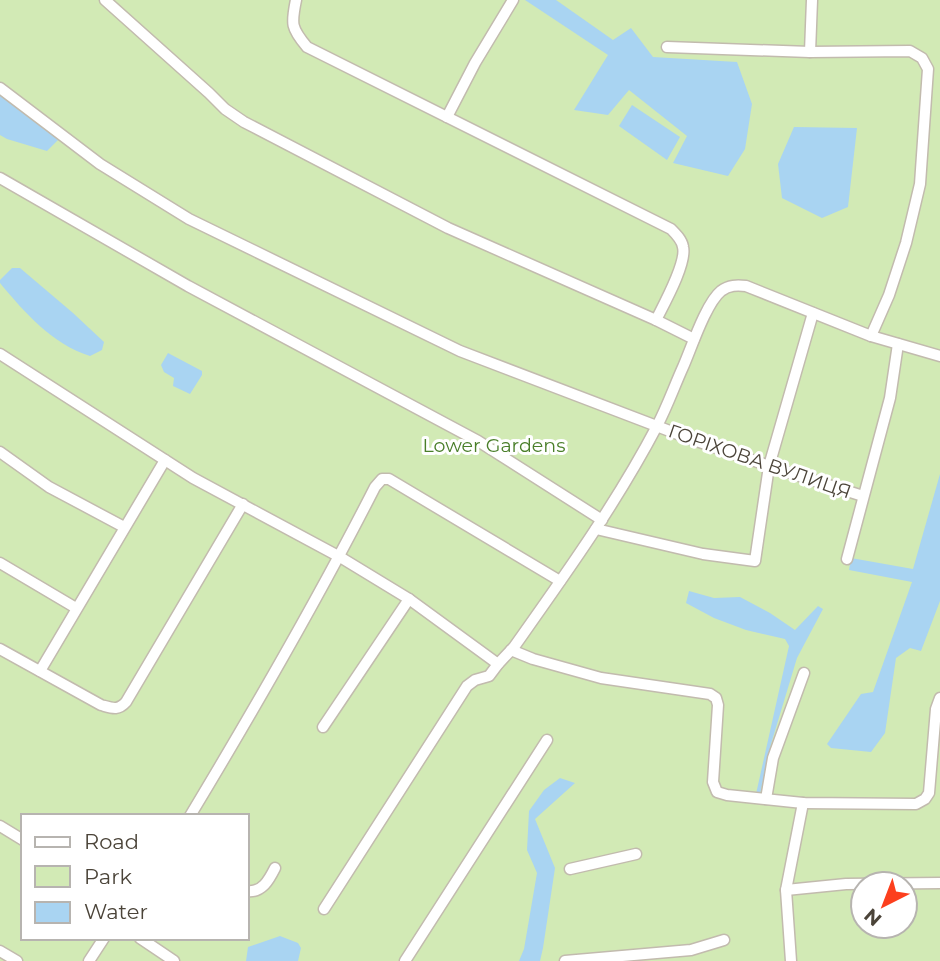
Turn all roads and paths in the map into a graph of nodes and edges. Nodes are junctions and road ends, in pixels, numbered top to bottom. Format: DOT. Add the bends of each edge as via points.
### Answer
graph roads {
  1 [pos="105,0"];
  2 [pos="296,0"];
  3 [pos="513,0"];
  4 [pos="812,0"];
  5 [pos="667,47"];
  6 [pos="810,52"];
  7 [pos="0,88"];
  8 [pos="447,117"];
  9 [pos="0,178"];
  10 [pos="813,313"];
  11 [pos="656,320"];
  12 [pos="871,336"];
  13 [pos="694,339"];
  14 [pos="898,344"];
  15 [pos="0,354"];
  16 [pos="940,356"];
  17 [pos="658,425"];
  18 [pos="0,452"];
  19 [pos="165,460"];
  20 [pos="769,466"];
  21 [pos="863,496"];
  22 [pos="243,504"];
  23 [pos="599,524"];
  24 [pos="124,527"];
  25 [pos="340,557"];
  26 [pos="847,559"];
  27 [pos="0,563"];
  28 [pos="560,581"];
  29 [pos="409,599"];
  30 [pos="76,608"];
  31 [pos="0,649"];
  32 [pos="511,650"];
  33 [pos="498,664"];
  34 [pos="40,671"];
  35 [pos="804,673"];
  36 [pos="940,698"];
  37 [pos="323,727"];
  38 [pos="547,740"];
  39 [pos="766,799"];
  40 [pos="803,803"];
  41 [pos="191,814"];
  42 [pos="0,826"];
  43 [pos="21,839"];
  44 [pos="636,854"];
  45 [pos="275,868"];
  46 [pos="570,869"];
  47 [pos="940,883"];
  48 [pos="786,890"];
  49 [pos="248,891"];
  50 [pos="324,909"];
  51 [pos="103,940"];
  52 [pos="143,940"];
  53 [pos="724,940"];
  54 [pos="0,951"];
  55 [pos="17,961"];
  56 [pos="89,961"];
  57 [pos="174,961"];
  58 [pos="405,961"];
  59 [pos="565,961"];
  60 [pos="791,961"];
  1 -- 11 [label="street" via="225,110 244,122 448,228"];
  2 -- 8 [label="street" via="291,22 307,47"];
  3 -- 8 [label="street"];
  4 -- 6 [label="street"];
  5 -- 6 [label="street"];
  6 -- 12 [label="street" via="910,51 922,58 928,69 920,184 902,256"];
  7 -- 17 [label="street, ГОРІХОВА ВУЛИЦЯ" via="100,164 189,219 460,351"];
  8 -- 11 [label="street" via="671,229 684,247 683,260"];
  9 -- 23 [label="street" via="188,286 478,441"];
  10 -- 12 [label="street"];
  10 -- 13 [label="street" via="736,285 714,299"];
  10 -- 20 [label="street"];
  11 -- 13 [label="street"];
  12 -- 14 [label="street"];
  13 -- 17 [label="street"];
  14 -- 16 [label="street"];
  14 -- 21 [label="street" via="890,398"];
  15 -- 19 [label="street"];
  17 -- 20 [label="street, ГОРІХОВА ВУЛИЦЯ"];
  17 -- 23 [label="street"];
  18 -- 24 [label="street" via="49,487"];
  19 -- 22 [label="street"];
  19 -- 24 [label="street"];
  20 -- 21 [label="street, ГОРІХОВА ВУЛИЦЯ"];
  20 -- 23 [label="street" via="755,561 703,554"];
  21 -- 26 [label="street"];
  22 -- 25 [label="street"];
  22 -- 34 [label="street" via="122,707 101,705"];
  23 -- 28 [label="street"];
  24 -- 30 [label="street"];
  25 -- 28 [label="street" via="375,486 389,479"];
  25 -- 29 [label="street"];
  25 -- 41 [label="street"];
  27 -- 30 [label="street"];
  28 -- 32 [label="street"];
  29 -- 33 [label="street"];
  29 -- 37 [label="street"];
  30 -- 34 [label="street"];
  31 -- 34 [label="street"];
  32 -- 33 [label="street"];
  32 -- 39 [label="street" via="601,678 710,694 718,705 713,782 717,792"];
  33 -- 50 [label="street" via="489,676 467,686"];
  35 -- 39 [label="street" via="773,758"];
  36 -- 40 [label="street" via="925,799 916,804"];
  38 -- 58 [label="street"];
  39 -- 40 [label="street"];
  40 -- 48 [label="street"];
  42 -- 43 [label="street"];
  44 -- 46 [label="street"];
  45 -- 49 [label="street" via="260,889"];
  47 -- 48 [label="street"];
  48 -- 60 [label="street"];
  51 -- 56 [label="street"];
  52 -- 57 [label="street"];
  53 -- 59 [label="street" via="691,950"];
  54 -- 55 [label="street"];
}
